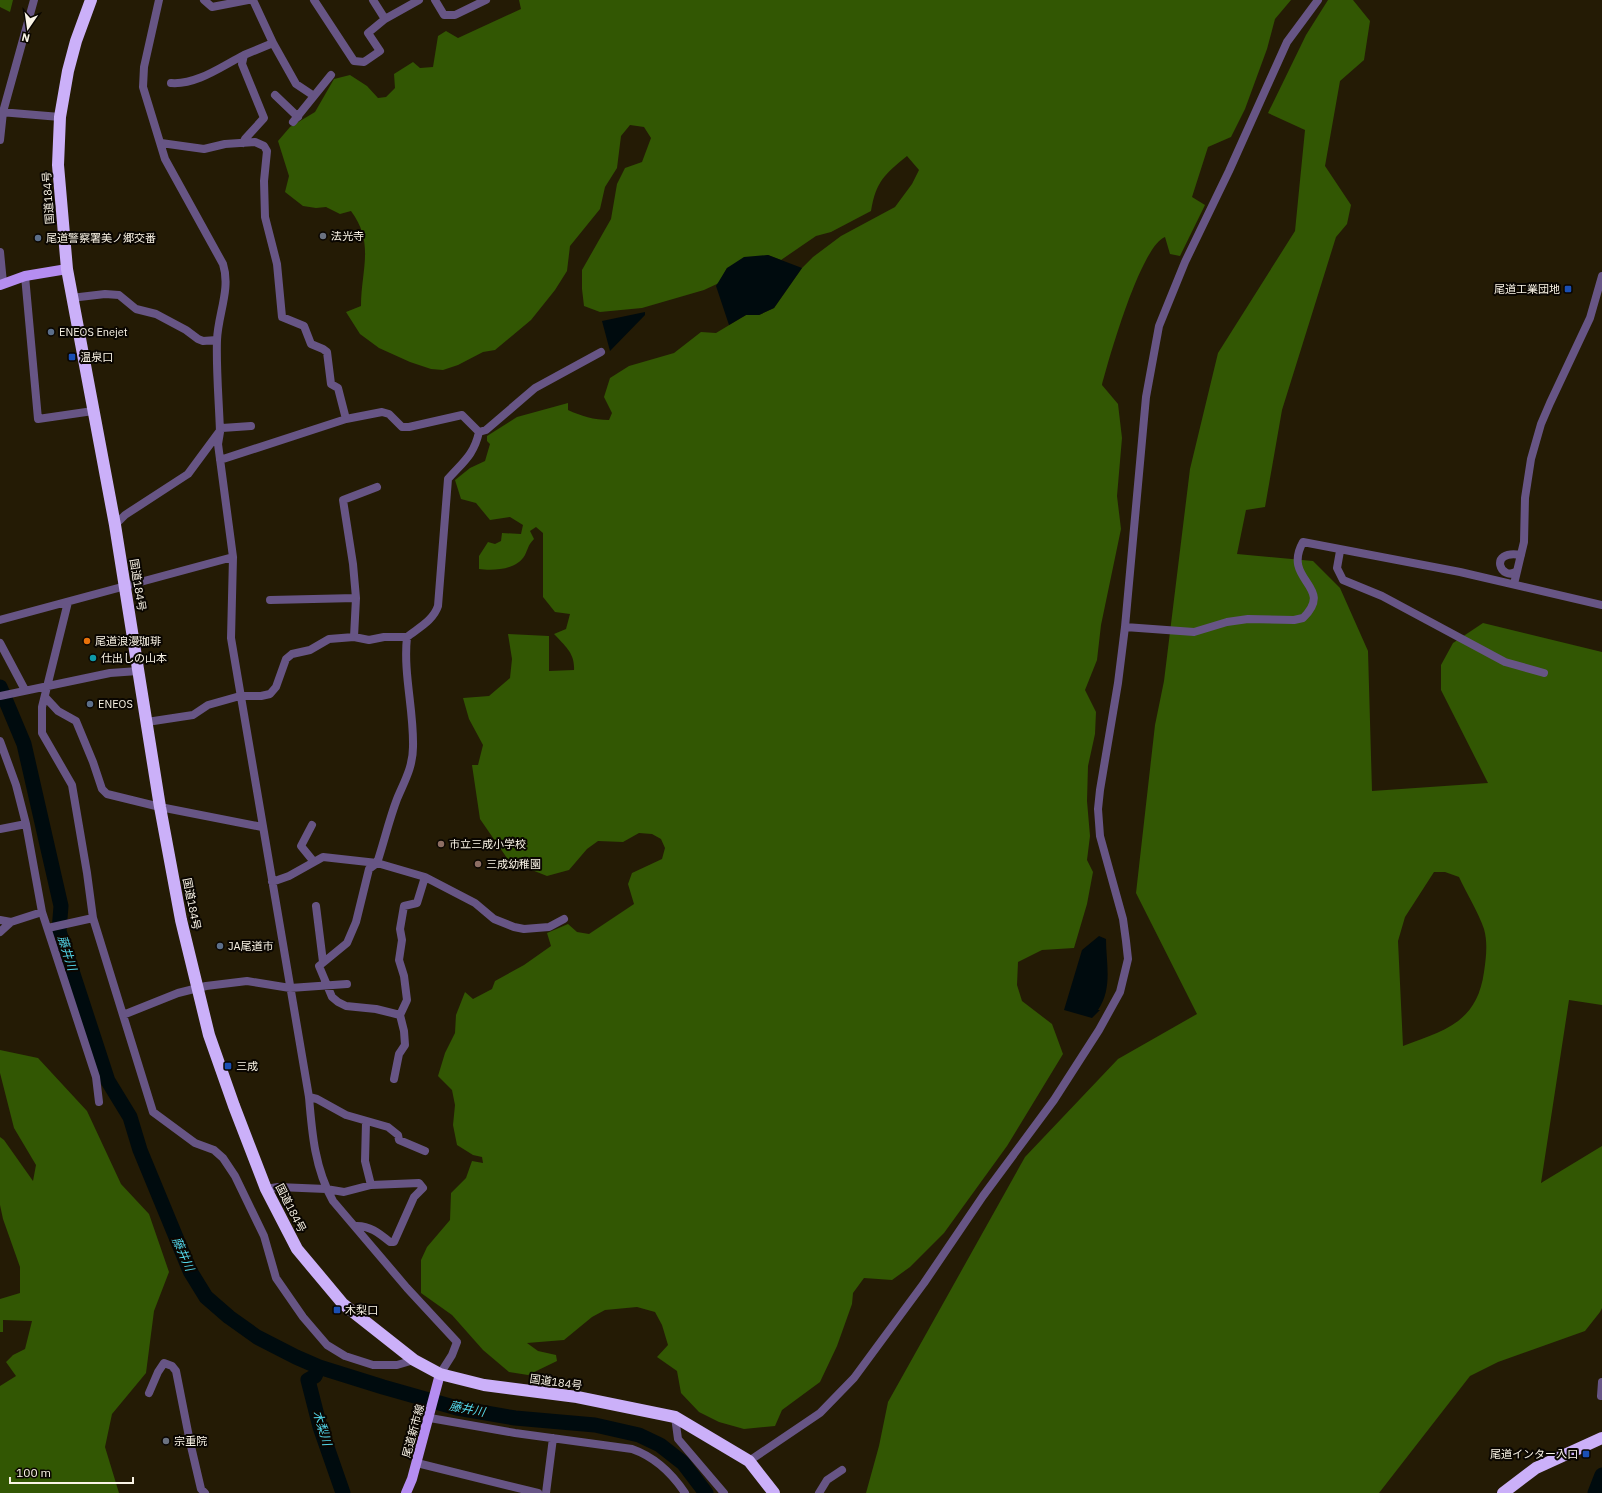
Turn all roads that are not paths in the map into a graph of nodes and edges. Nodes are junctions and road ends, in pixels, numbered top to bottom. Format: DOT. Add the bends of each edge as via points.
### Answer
graph roads {
  1 [pos="34,0"];
  2 [pos="92,0"];
  3 [pos="159,0"];
  4 [pos="204,0"];
  5 [pos="248,0"];
  6 [pos="254,0"];
  7 [pos="314,0"];
  8 [pos="373,0"];
  9 [pos="419,0"];
  10 [pos="435,0"];
  11 [pos="486,0"];
  12 [pos="1318,0"];
  13 [pos="386,19"];
  14 [pos="273,43"];
  15 [pos="244,55"];
  16 [pos="331,75"];
  17 [pos="171,84"];
  18 [pos="275,95"];
  19 [pos="314,96"];
  20 [pos="2,112"];
  21 [pos="60,117"];
  22 [pos="0,140"];
  23 [pos="161,143"];
  24 [pos="243,143"];
  25 [pos="0,252"];
  26 [pos="67,269"];
  27 [pos="25,276"];
  28 [pos="1602,280"];
  29 [pos="1,284"];
  30 [pos="71,298"];
  31 [pos="217,340"];
  32 [pos="601,352"];
  33 [pos="93,411"];
  34 [pos="346,420"];
  35 [pos="251,426"];
  36 [pos="220,432"];
  37 [pos="479,432"];
  38 [pos="220,460"];
  39 [pos="377,487"];
  40 [pos="115,525"];
  41 [pos="1340,551"];
  42 [pos="1521,555"];
  43 [pos="233,557"];
  44 [pos="1517,571"];
  45 [pos="1514,584"];
  46 [pos="125,586"];
  47 [pos="356,598"];
  48 [pos="270,600"];
  49 [pos="68,602"];
  50 [pos="1602,605"];
  51 [pos="0,620"];
  52 [pos="1125,627"];
  53 [pos="354,637"];
  54 [pos="407,637"];
  55 [pos="0,643"];
  56 [pos="138,671"];
  57 [pos="1544,673"];
  58 [pos="47,686"];
  59 [pos="22,691"];
  60 [pos="0,696"];
  61 [pos="240,696"];
  62 [pos="45,697"];
  63 [pos="147,722"];
  64 [pos="0,740"];
  65 [pos="160,807"];
  66 [pos="26,824"];
  67 [pos="312,824"];
  68 [pos="262,827"];
  69 [pos="0,829"];
  70 [pos="314,862"];
  71 [pos="377,863"];
  72 [pos="425,877"];
  73 [pos="272,882"];
  74 [pos="316,906"];
  75 [pos="42,912"];
  76 [pos="92,918"];
  77 [pos="564,919"];
  78 [pos="0,920"];
  79 [pos="11,922"];
  80 [pos="50,927"];
  81 [pos="0,932"];
  82 [pos="323,962"];
  83 [pos="347,984"];
  84 [pos="327,986"];
  85 [pos="290,988"];
  86 [pos="198,989"];
  87 [pos="122,1015"];
  88 [pos="400,1015"];
  89 [pos="394,1079"];
  90 [pos="309,1097"];
  91 [pos="99,1102"];
  92 [pos="366,1122"];
  93 [pos="425,1152"];
  94 [pos="371,1185"];
  95 [pos="266,1189"];
  96 [pos="326,1189"];
  97 [pos="355,1226"];
  98 [pos="414,1360"];
  99 [pos="439,1380"];
  100 [pos="1602,1382"];
  101 [pos="149,1393"];
  102 [pos="1601,1396"];
  103 [pos="430,1418"];
  104 [pos="675,1418"];
  105 [pos="553,1438"];
  106 [pos="1602,1438"];
  107 [pos="749,1461"];
  108 [pos="417,1463"];
  109 [pos="842,1470"];
  110 [pos="1506,1492"];
  111 [pos="205,1493"];
  112 [pos="406,1493"];
  113 [pos="538,1493"];
  114 [pos="546,1493"];
  115 [pos="685,1493"];
  116 [pos="724,1493"];
  117 [pos="774,1493"];
  118 [pos="819,1493"];
  1 -- 20 [label="street"];
  2 -- 21 [label="highway, 国道184号" via="76,41"];
  3 -- 23 [label="street" via="143,87"];
  4 -- 5 [label="street" via="212,7"];
  6 -- 14 [label="street"];
  7 -- 13 [label="street" via="354,61 364,62 380,51 368,33"];
  8 -- 13 [label="street"];
  9 -- 13 [label="street"];
  10 -- 11 [label="street" via="444,15 455,15"];
  12 -- 52 [label="street" via="1287,42 1185,262 1159,326 1146,397"];
  14 -- 15 [label="street"];
  14 -- 19 [label="street" via="296,84"];
  15 -- 17 [label="street" via="201,77"];
  15 -- 24 [label="street" via="242,64 264,118"];
  16 -- 19 [label="street"];
  18 -- 19 [label="street" via="295,120"];
  20 -- 21 [label="street"];
  20 -- 22 [label="street"];
  21 -- 26 [label="highway, 国道184号" via="58,165"];
  23 -- 24 [label="street" via="204,149"];
  23 -- 31 [label="street" via="165,159 223,264 226,274"];
  24 -- 34 [label="street" via="255,142 264,146 267,151 264,181 265,217 277,264 282,317 304,326 311,344 327,352 331,384 338,388"];
  25 -- 29 [label="street"];
  26 -- 27 [label="main road"];
  26 -- 30 [label="highway, 国道184号"];
  27 -- 29 [label="main road"];
  27 -- 33 [label="street" via="38,418"];
  28 -- 42 [label="street" via="1590,318 1547,410 1531,459"];
  30 -- 31 [label="street" via="119,295 136,309 162,317 203,341"];
  30 -- 33 [label="highway, 国道184号"];
  31 -- 36 [label="street"];
  32 -- 37 [label="street" via="535,388 486,430"];
  33 -- 40 [label="highway, 国道184号"];
  34 -- 37 [label="street" via="382,412 389,414 402,427 409,427 462,415"];
  34 -- 38 [label="street"];
  35 -- 36 [label="street" via="222,428"];
  36 -- 38 [label="street"];
  36 -- 40 [label="street" via="188,474"];
  37 -- 54 [label="street" via="476,446 448,479 438,606 435,614"];
  38 -- 43 [label="street"];
  39 -- 47 [label="street" via="343,500"];
  40 -- 46 [label="highway, 国道184号"];
  41 -- 45 [label="street"];
  41 -- 52 [label="street" via="1303,542 1297,552 1299,572 1314,596 1314,605 1303,618 1248,619 1194,632"];
  41 -- 57 [label="street" via="1337,568 1342,580 1382,596 1505,662"];
  42 -- 44 [label="street"];
  42 -- 44 [label="street" via="1508,554 1503,556 1500,563 1501,569 1506,573 1512,574"];
  43 -- 46 [label="street"];
  43 -- 61 [label="street" via="231,638"];
  44 -- 45 [label="street"];
  45 -- 50 [label="street"];
  46 -- 49 [label="street"];
  46 -- 56 [label="highway, 国道184号"];
  47 -- 48 [label="street"];
  47 -- 53 [label="street"];
  49 -- 51 [label="street"];
  49 -- 58 [label="street"];
  52 -- 107 [label="street" via="1100,790 1098,824 1123,919 1126,941 1128,959 1120,992 1054,1100 854,1378 820,1413"];
  53 -- 54 [label="street" via="369,640"];
  53 -- 61 [label="street" via="329,639 310,650 292,654 286,658 276,687 270,694"];
  54 -- 71 [label="street" via="405,651 412,718 412,761"];
  55 -- 59 [label="street"];
  56 -- 58 [label="street" via="110,673"];
  56 -- 63 [label="highway, 国道184号"];
  58 -- 59 [label="street"];
  58 -- 62 [label="street"];
  59 -- 60 [label="street"];
  61 -- 63 [label="street" via="208,706 193,715"];
  61 -- 68 [label="street"];
  62 -- 65 [label="street" via="58,711 76,721 102,789 107,794"];
  62 -- 76 [label="street" via="42,707 42,733 72,785"];
  63 -- 65 [label="highway, 国道184号"];
  64 -- 66 [label="street"];
  65 -- 68 [label="street"];
  65 -- 86 [label="highway, 国道184号" via="181,920"];
  66 -- 69 [label="street"];
  66 -- 75 [label="street"];
  67 -- 70 [label="street" via="301,846"];
  68 -- 73 [label="street"];
  70 -- 71 [label="street" via="323,856"];
  70 -- 73 [label="street"];
  71 -- 72 [label="street"];
  71 -- 82 [label="street" via="369,869 356,922 347,943"];
  72 -- 77 [label="street" via="475,903 494,919 514,927 549,927"];
  72 -- 88 [label="street" via="417,903 404,906 400,928 402,940 399,960 407,1000"];
  73 -- 85 [label="street"];
  74 -- 82 [label="street"];
  75 -- 79 [label="street"];
  75 -- 80 [label="street"];
  76 -- 80 [label="street"];
  76 -- 87 [label="street"];
  78 -- 79 [label="street"];
  79 -- 81 [label="street"];
  80 -- 91 [label="street" via="96,1077"];
  82 -- 84 [label="street" via="319,966"];
  83 -- 84 [label="street"];
  84 -- 85 [label="street"];
  84 -- 88 [label="street" via="332,996 346,1006"];
  85 -- 86 [label="street" via="247,981"];
  85 -- 90 [label="street"];
  86 -- 87 [label="street" via="178,993"];
  86 -- 95 [label="highway, 国道184号" via="209,1035"];
  87 -- 98 [label="street" via="153,1112 195,1142 214,1150 223,1158 235,1176 264,1236 276,1278 303,1317 327,1345 345,1356 373,1364 397,1365"];
  88 -- 89 [label="street" via="405,1045 399,1054"];
  90 -- 92 [label="street"];
  90 -- 96 [label="street" via="318,1168"];
  92 -- 93 [label="street" via="388,1127 399,1140"];
  92 -- 94 [label="street" via="365,1161"];
  94 -- 96 [label="street" via="344,1192"];
  94 -- 97 [label="street" via="419,1183 423,1188 414,1197 394,1242 364,1226"];
  95 -- 96 [label="street"];
  95 -- 98 [label="highway, 国道184号" via="297,1250 343,1304"];
  96 -- 97 [label="street"];
  97 -- 99 [label="street" via="457,1342"];
  98 -- 99 [label="highway, 国道184号"];
  99 -- 103 [label="main road, 尾道新市線"];
  99 -- 104 [label="highway, 国道184号" via="577,1397"];
  100 -- 102 [label="street"];
  101 -- 111 [label="street" via="164,1363 172,1366 176,1371 201,1489"];
  103 -- 105 [label="street"];
  103 -- 108 [label="main road, 尾道新市線"];
  104 -- 107 [label="highway, 国道184号"];
  104 -- 116 [label="street" via="678,1439"];
  105 -- 114 [label="street"];
  105 -- 115 [label="street" via="632,1449 646,1454 670,1474"];
  106 -- 110 [label="highway" via="1536,1468"];
  107 -- 117 [label="highway, 国道184号"];
  108 -- 112 [label="main road, 尾道新市線"];
  108 -- 113 [label="street"];
  109 -- 118 [label="street" via="827,1480"];
}
